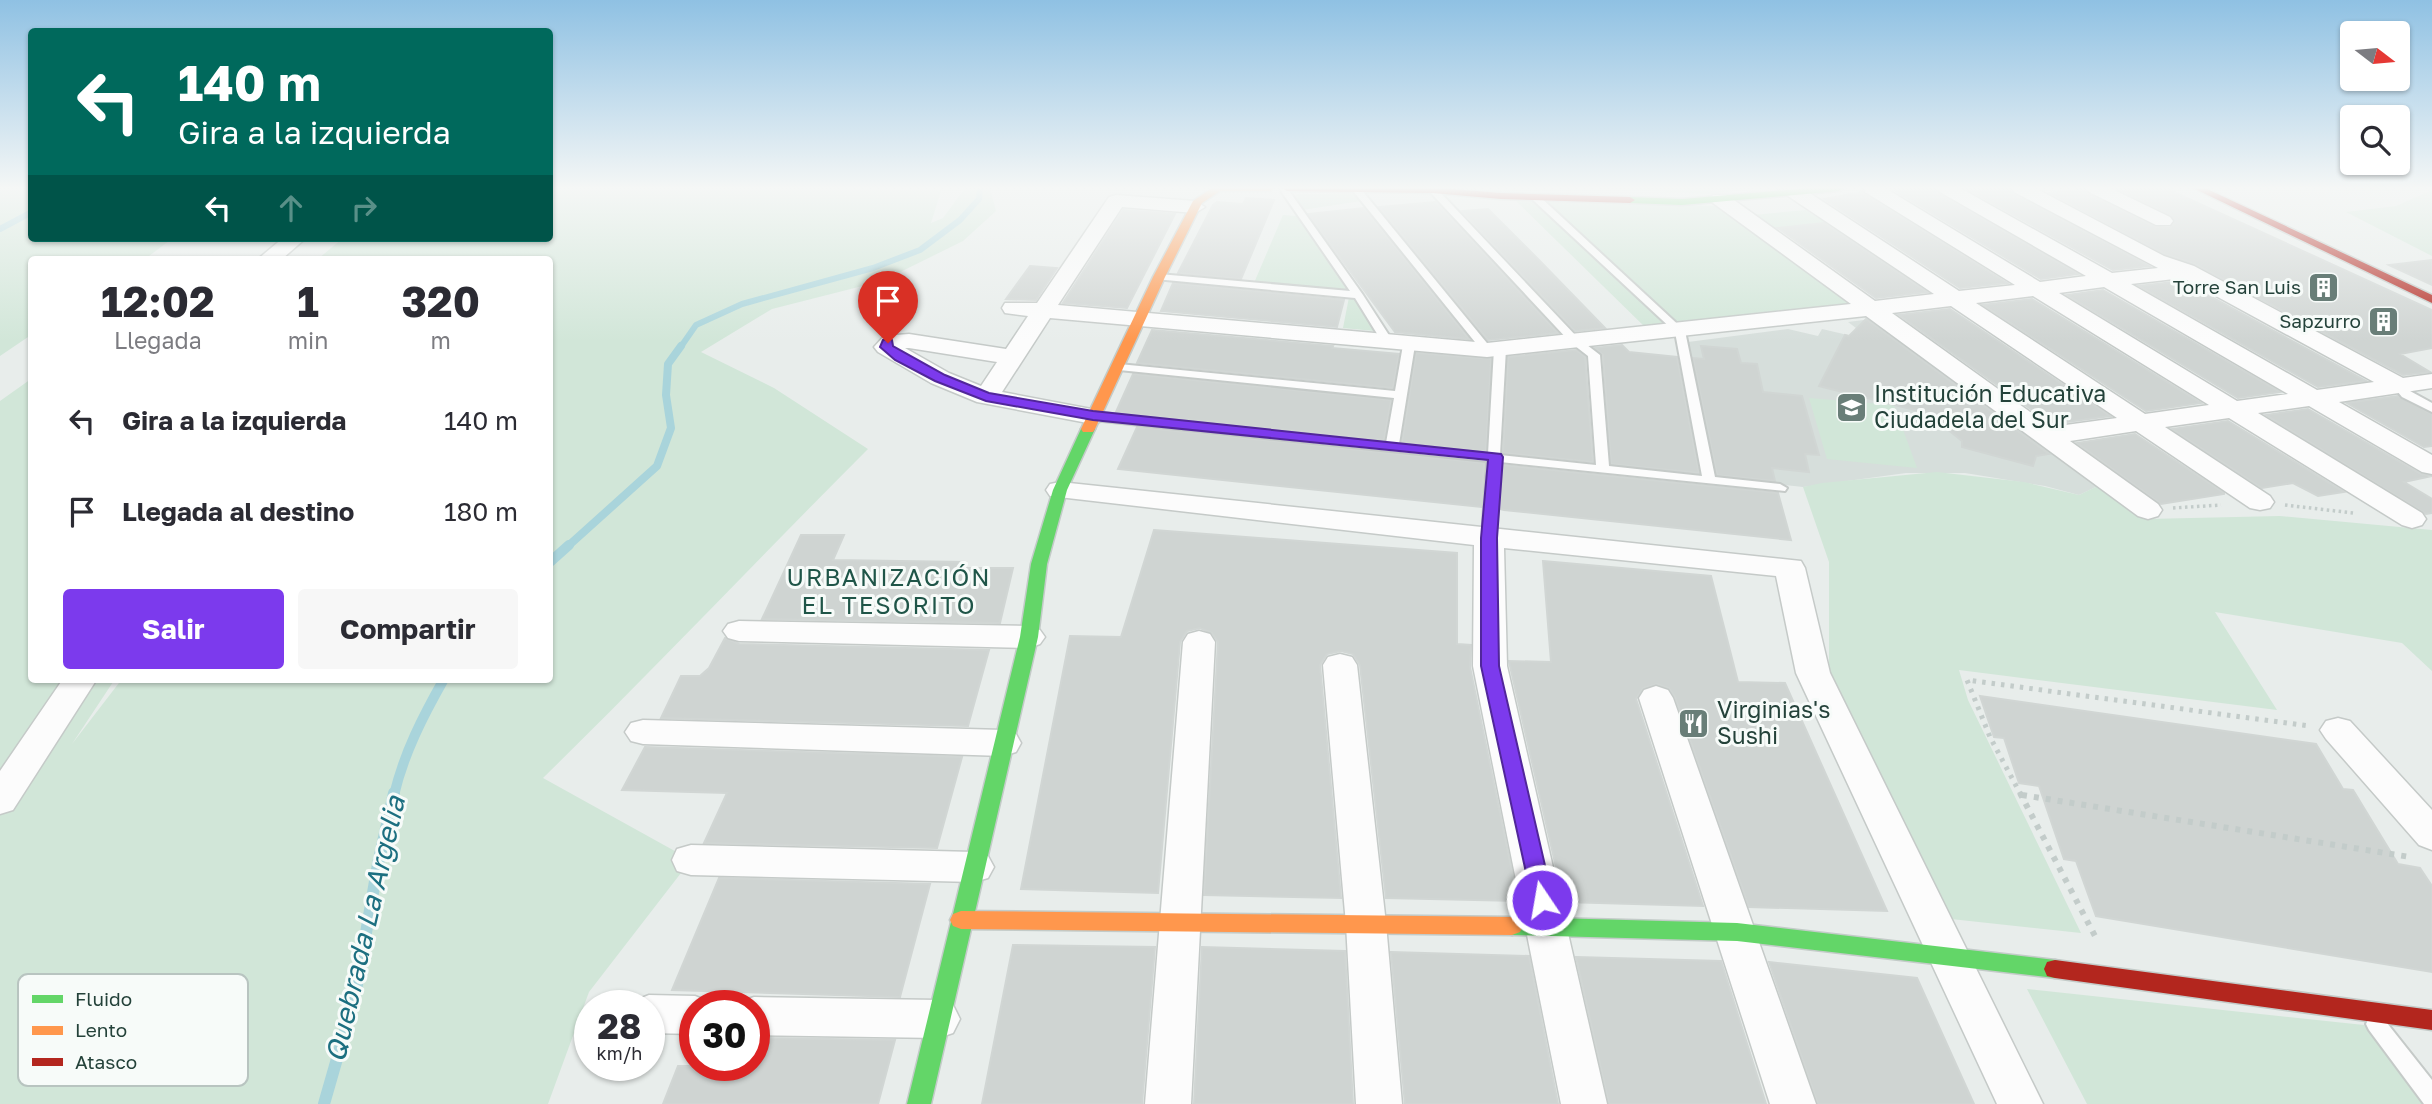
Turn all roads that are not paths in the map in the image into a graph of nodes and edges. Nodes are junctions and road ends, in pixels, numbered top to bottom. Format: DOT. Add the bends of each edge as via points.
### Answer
graph roads {
  1 [pos="1090,240"];
  2 [pos="1178,240"];
  3 [pos="1320,240"];
  4 [pos="1400,240"];
  5 [pos="1480,240"];
  6 [pos="1581,240"];
  7 [pos="1777,240"];
  8 [pos="1866,240"];
  9 [pos="1957,240"];
  10 [pos="2038,240"];
  11 [pos="2118,240"];
  12 [pos="2307,240"];
  13 [pos="2333,240"];
  14 [pos="291,242"];
  15 [pos="273,256"];
  16 [pos="2186,271"];
  17 [pos="1158,277"];
  18 [pos="2110,280"];
  19 [pos="2432,285"];
  20 [pos="2038,289"];
  21 [pos="1358,295"];
  22 [pos="1955,299"];
  23 [pos="2432,299"];
  24 [pos="1013,308"];
  25 [pos="1872,308"];
  26 [pos="1043,311"];
  27 [pos="1139,321"];
  28 [pos="1680,331"];
  29 [pos="1574,340"];
  30 [pos="1398,344"];
  31 [pos="1494,349"];
  32 [pos="1014,357"];
  33 [pos="1119,367"];
  34 [pos="2432,380"];
  35 [pos="2398,384"];
  36 [pos="1401,395"];
  37 [pos="986,397"];
  38 [pos="2314,398"];
  39 [pos="2432,408"];
  40 [pos="2232,409"];
  41 [pos="1093,416"];
  42 [pos="2141,423"];
  43 [pos="2046,436"];
  44 [pos="1392,446"];
  45 [pos="1496,457"];
  46 [pos="2432,466"];
  47 [pos="1603,468"];
  48 [pos="1709,479"];
  49 [pos="1780,488"];
  50 [pos="1060,490"];
  51 [pos="2260,502"];
  52 [pos="2148,510"];
  53 [pos="2412,519"];
  54 [pos="1489,538"];
  55 [pos="739,631"];
  56 [pos="1029,637"];
  57 [pos="1199,642"];
  58 [pos="1340,665"];
  59 [pos="77,683"];
  60 [pos="1656,698"];
  61 [pos="2338,730"];
  62 [pos="643,732"];
  63 [pos="1003,743"];
  64 [pos="0,800"];
  65 [pos="2425,847"];
  66 [pos="691,860"];
  67 [pos="974,866"];
  68 [pos="961,920"];
  69 [pos="1181,922"];
  70 [pos="1366,924"];
  71 [pos="1548,926"];
  72 [pos="1737,932"];
  73 [pos="1952,958"];
  74 [pos="2367,1011"];
  75 [pos="770,1016"];
  76 [pos="938,1019"];
  77 [pos="2432,1020"];
  78 [pos="2432,1097"];
  79 [pos="919,1104"];
  80 [pos="1168,1104"];
  81 [pos="1379,1104"];
  82 [pos="1584,1104"];
  83 [pos="1793,1104"];
  84 [pos="2020,1104"];
  1 -- 26 [label="street"];
  2 -- 17 [label="street"];
  3 -- 21 [label="lane"];
  4 -- 31 [label="lane"];
  5 -- 29 [label="lane"];
  6 -- 28 [label="lane"];
  7 -- 25 [label="street"];
  8 -- 22 [label="street"];
  9 -- 20 [label="street"];
  10 -- 18 [label="street"];
  11 -- 16 [label="street"];
  12 -- 23 [label="street"];
  13 -- 19 [label="street"];
  14 -- 15 [label="street"];
  16 -- 18 [label="street"];
  16 -- 35 [label="street"];
  17 -- 21 [label="lane"];
  17 -- 27 [label="street"];
  18 -- 20 [label="street"];
  18 -- 38 [label="street"];
  20 -- 22 [label="street"];
  20 -- 40 [label="street"];
  21 -- 30 [label="lane"];
  22 -- 25 [label="street"];
  22 -- 42 [label="street"];
  24 -- 26 [label="street"];
  25 -- 28 [label="street"];
  25 -- 43 [label="street"];
  26 -- 27 [label="street"];
  26 -- 32 [label="street"];
  27 -- 30 [label="street"];
  27 -- 33 [label="street"];
  28 -- 29 [label="street"];
  28 -- 48 [label="lane"];
  29 -- 31 [label="street"];
  29 -- 47 [label="lane" via="1594,355"];
  30 -- 31 [label="street"];
  30 -- 36 [label="lane"];
  31 -- 45 [label="lane"];
  32 -- 37 [label="street"];
  32 -- 37 [label="street" via="909,341 888,343 886,347 900,357"];
  33 -- 36 [label="lane"];
  33 -- 41 [label="street"];
  34 -- 35 [label="street"];
  35 -- 38 [label="street"];
  35 -- 39 [label="lane" via="2406,394"];
  36 -- 44 [label="lane"];
  37 -- 41 [label="street"];
  38 -- 40 [label="street"];
  38 -- 46 [label="street"];
  40 -- 42 [label="street"];
  40 -- 53 [label="street"];
  41 -- 44 [label="lane"];
  41 -- 50 [label="street"];
  42 -- 43 [label="street"];
  42 -- 51 [label="street"];
  43 -- 52 [label="street"];
  44 -- 45 [label="lane"];
  45 -- 47 [label="lane"];
  45 -- 54 [label="lane"];
  47 -- 48 [label="lane"];
  48 -- 49 [label="lane"];
  50 -- 54 [label="street"];
  50 -- 56 [label="street" via="1039,564"];
  54 -- 71 [label="street" via="1490,666"];
  54 -- 73 [label="street" via="1790,568 1813,673"];
  55 -- 56 [label="street"];
  56 -- 63 [label="street"];
  57 -- 69 [label="street"];
  58 -- 70 [label="street"];
  59 -- 64 [label="street"];
  60 -- 72 [label="street"];
  61 -- 65 [label="street"];
  62 -- 63 [label="street"];
  63 -- 67 [label="street"];
  66 -- 67 [label="street"];
  67 -- 68 [label="street"];
  68 -- 69 [label="street"];
  68 -- 76 [label="street"];
  69 -- 70 [label="street"];
  69 -- 80 [label="street"];
  70 -- 71 [label="street"];
  70 -- 81 [label="street"];
  71 -- 72 [label="street"];
  71 -- 82 [label="street"];
  72 -- 73 [label="street"];
  72 -- 83 [label="street"];
  73 -- 74 [label="street"];
  73 -- 84 [label="street"];
  74 -- 77 [label="street"];
  74 -- 78 [label="lane"];
  75 -- 76 [label="street"];
  76 -- 79 [label="street"];
}
